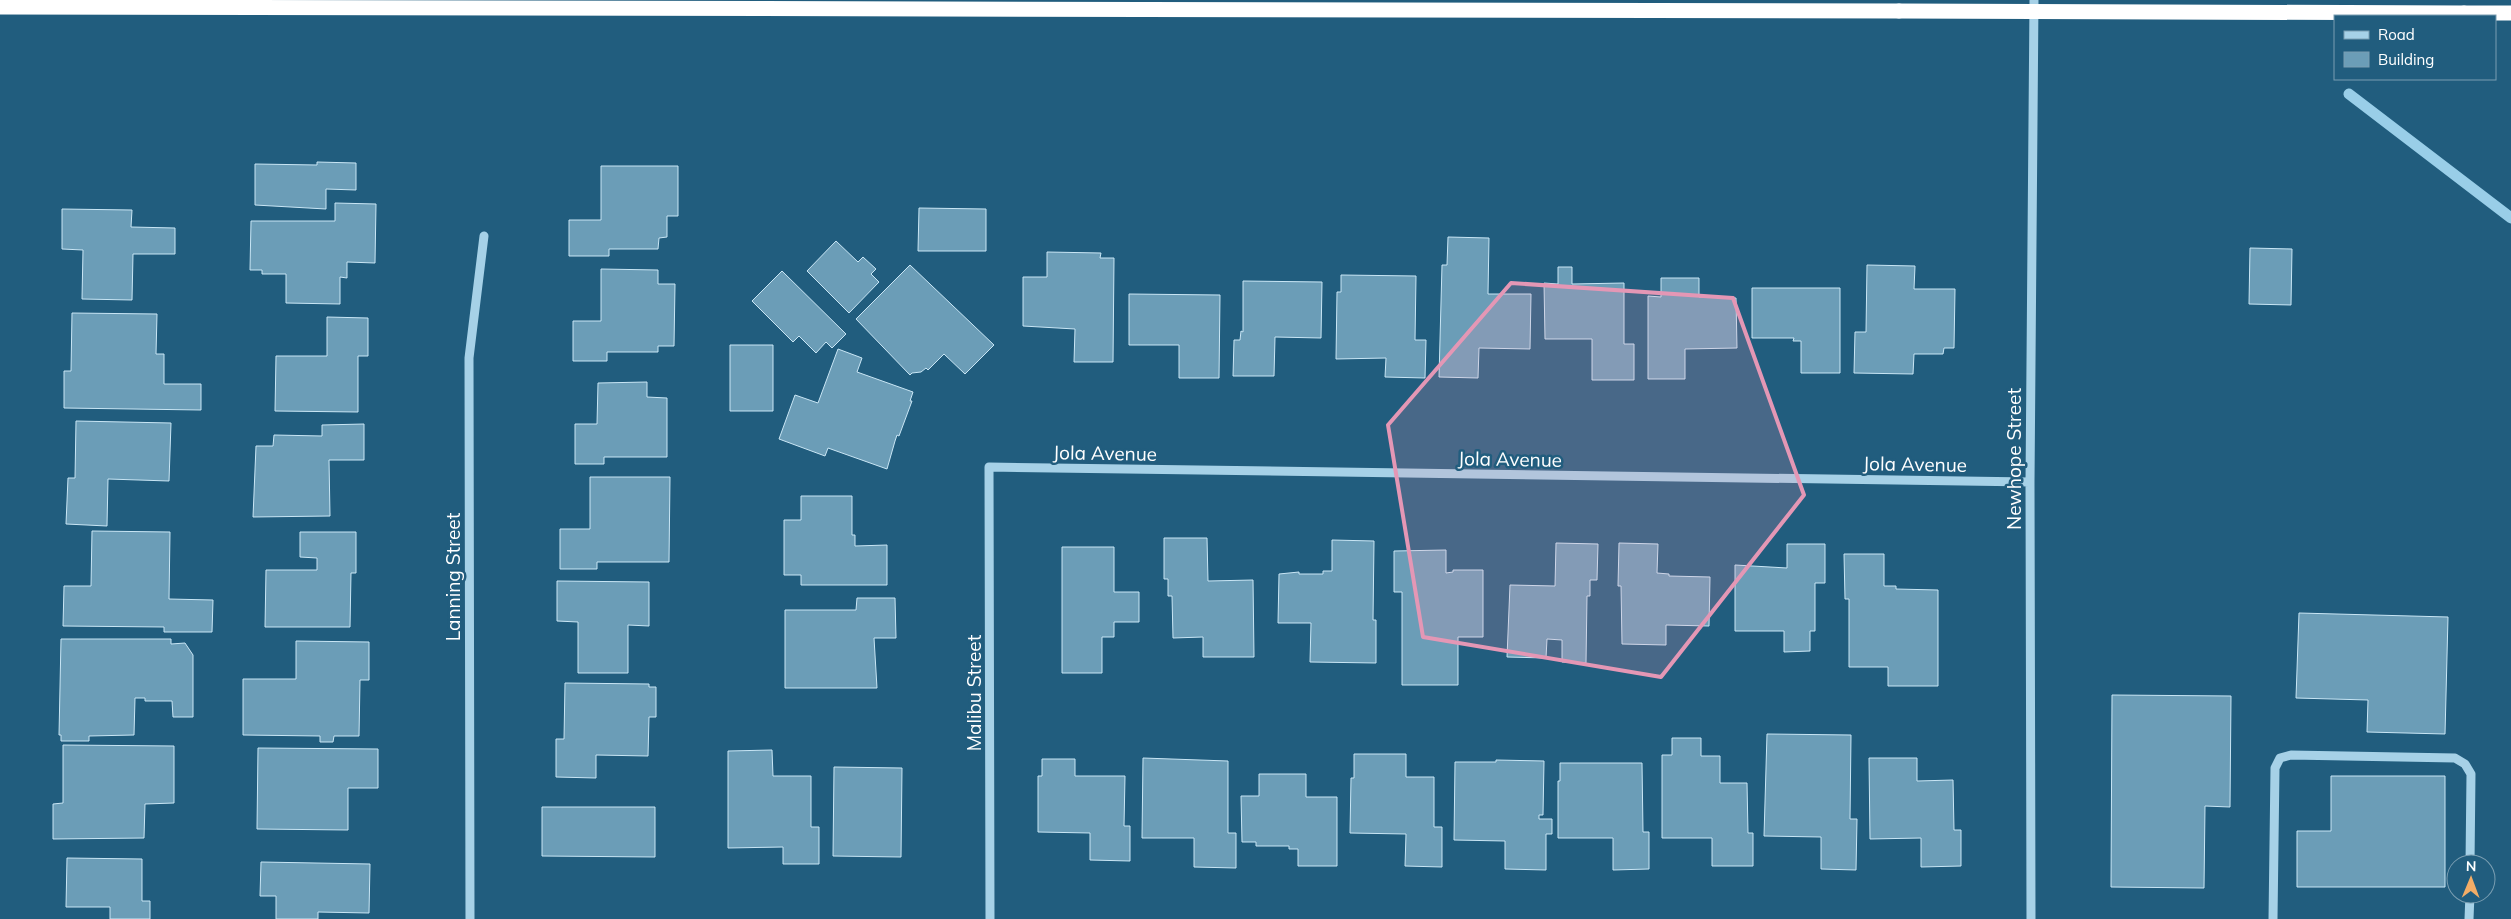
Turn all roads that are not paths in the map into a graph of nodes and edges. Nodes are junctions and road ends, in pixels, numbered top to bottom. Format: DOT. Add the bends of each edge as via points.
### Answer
graph roads {
  1 [pos="2034,0"];
  2 [pos="0,7"];
  3 [pos="96,8"];
  4 [pos="2511,13"];
  5 [pos="0,16"];
  6 [pos="484,236"];
  7 [pos="989,467"];
  8 [pos="2030,482"];
  9 [pos="2470,854"];
  10 [pos="2470,904"];
  11 [pos="470,919"];
  12 [pos="990,919"];
  13 [pos="2030,919"];
  14 [pos="2272,919"];
  15 [pos="2469,919"];
  1 -- 8 [label="street, Newhope Street"];
  2 -- 3 [label="highway"];
  3 -- 4 [label="highway, bridge"];
  3 -- 5 [label="highway"];
  6 -- 11 [label="street, Lanning Street" via="469,358"];
  7 -- 8 [label="street, Jola Avenue"];
  7 -- 12 [label="street, Malibu Street"];
  8 -- 13 [label="street, Newhope Street"];
  9 -- 14 [label="street" via="2471,774 2465,764 2455,758 2291,755 2280,758 2275,768"];
  10 -- 15 [label="street"];
}
